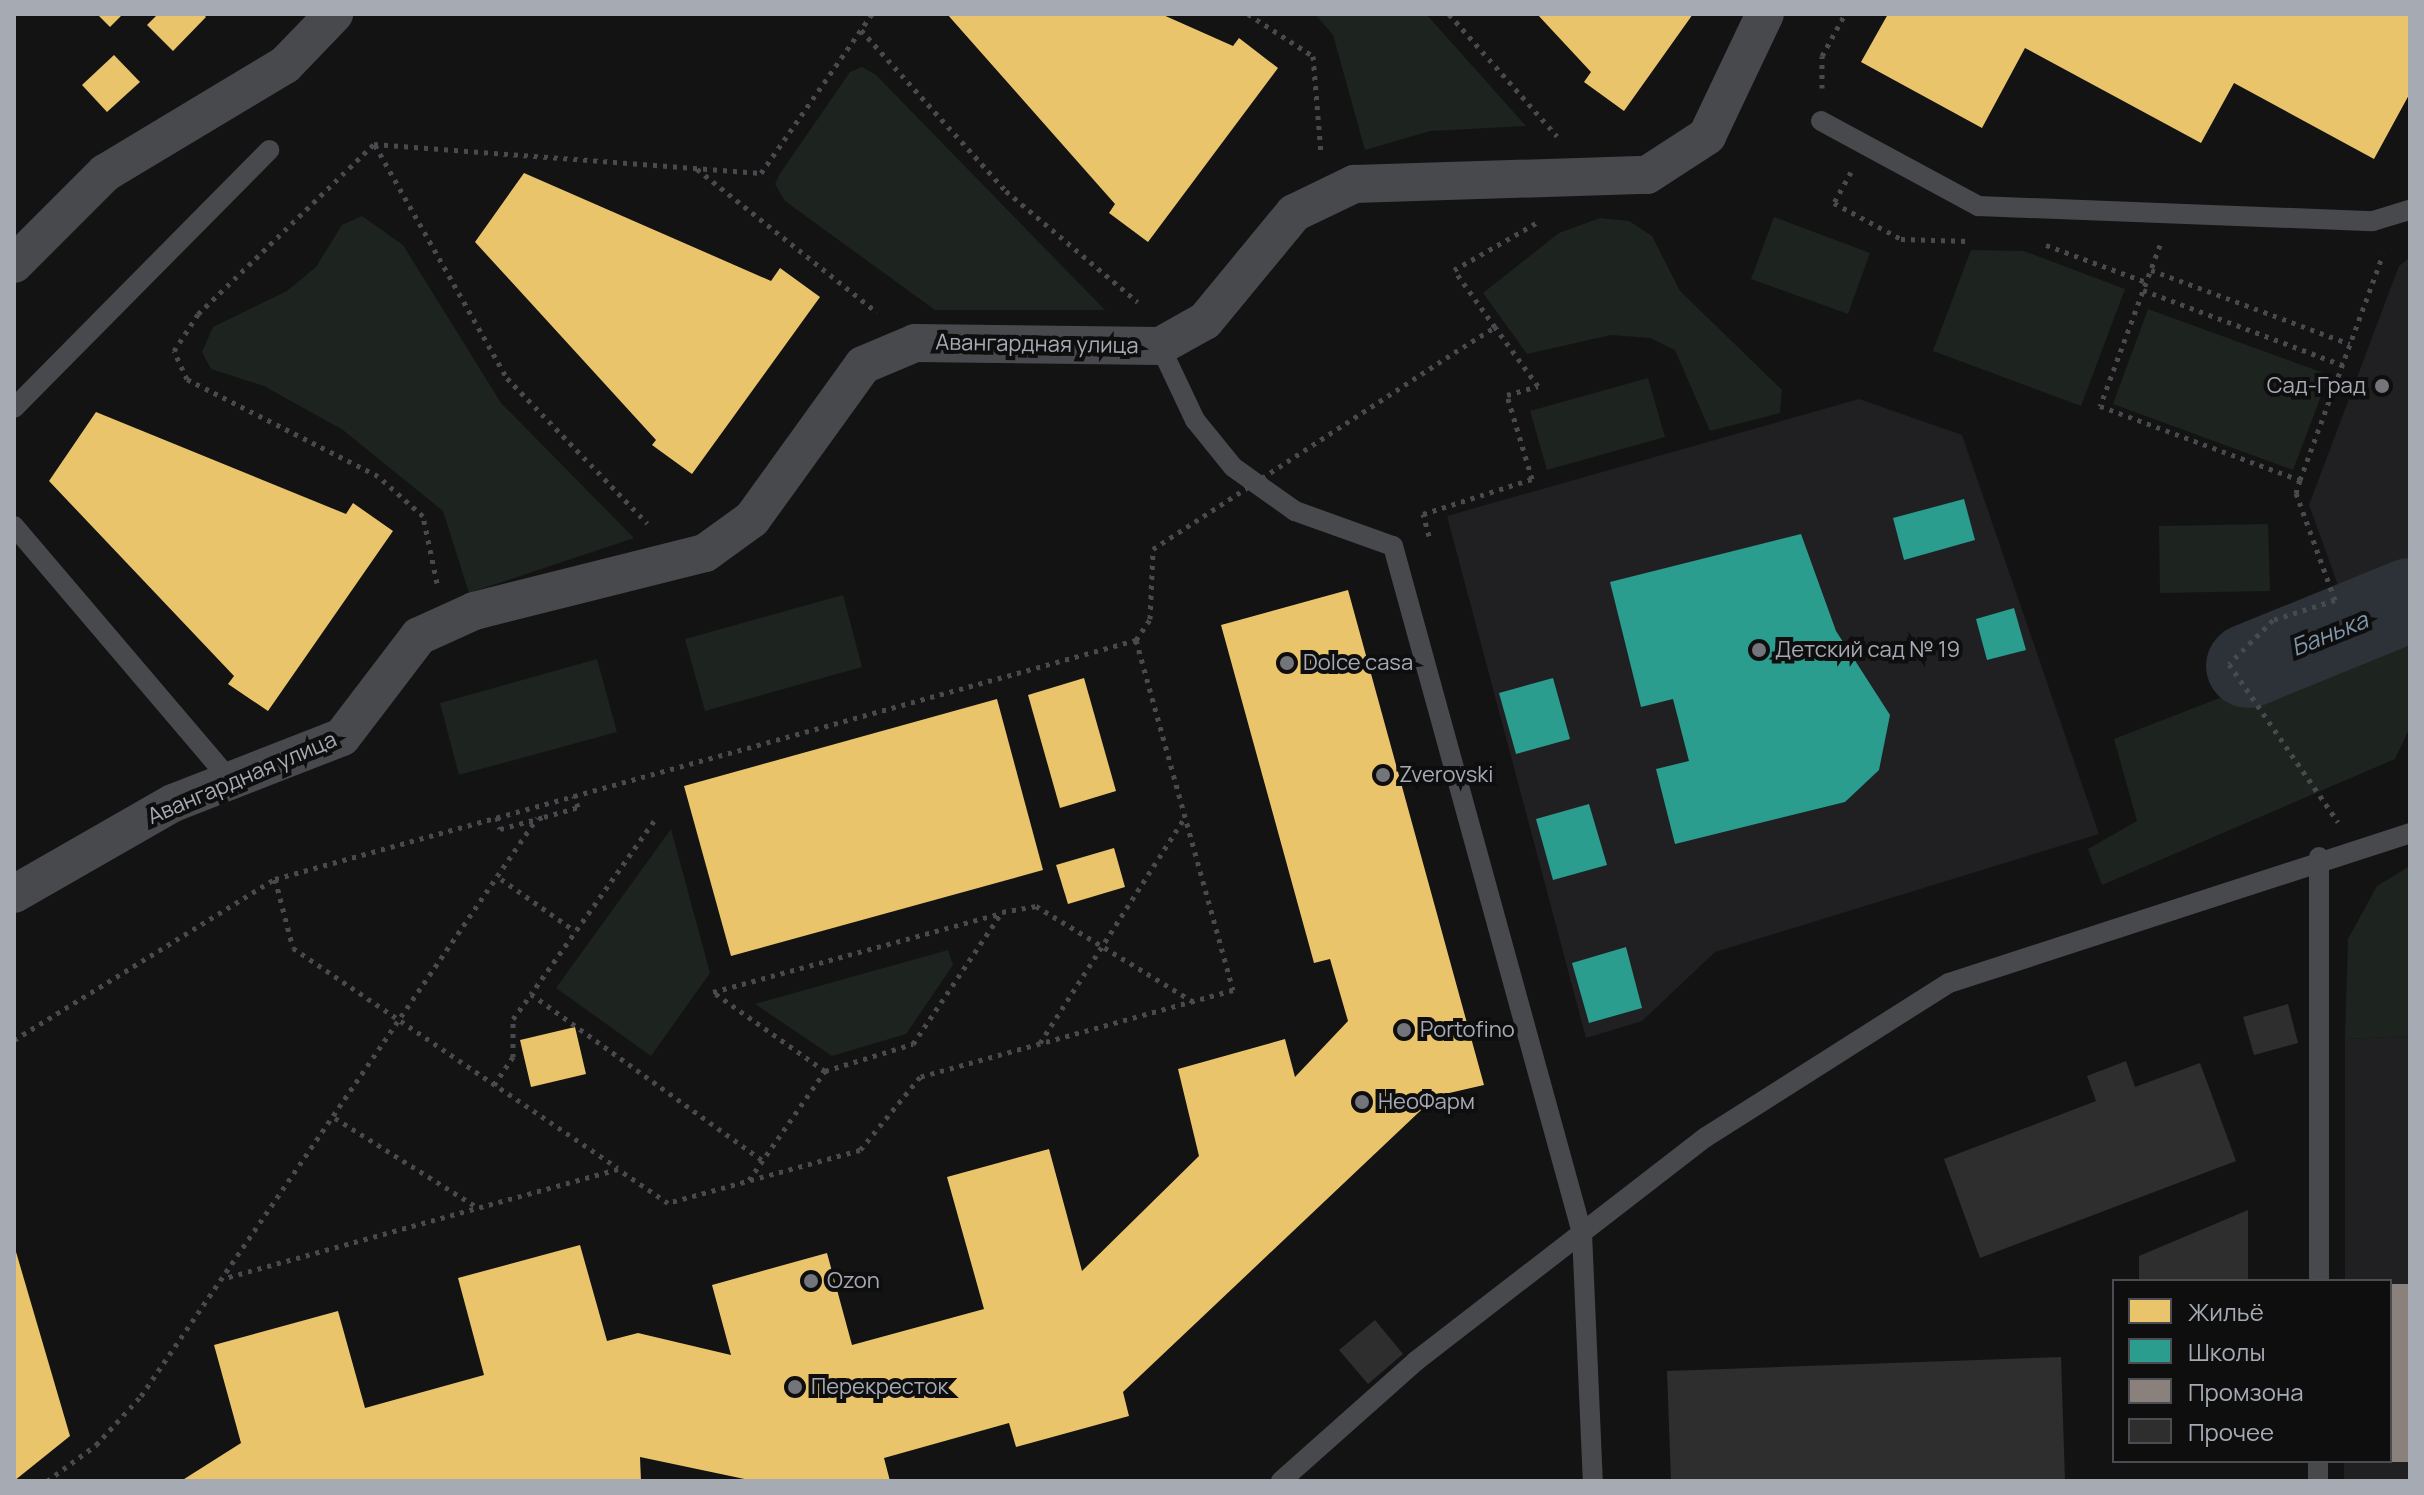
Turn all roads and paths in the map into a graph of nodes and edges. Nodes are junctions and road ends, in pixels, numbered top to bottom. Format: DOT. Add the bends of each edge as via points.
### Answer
graph roads {
  1 [pos="334,14"];
  2 [pos="872,14"];
  3 [pos="1248,14"];
  4 [pos="1449,14"];
  5 [pos="1765,14"];
  6 [pos="1845,14"];
  7 [pos="861,30"];
  8 [pos="1821,121"];
  9 [pos="374,144"];
  10 [pos="269,150"];
  11 [pos="696,168"];
  12 [pos="1586,177"];
  13 [pos="1324,198"];
  14 [pos="2410,210"];
  15 [pos="2171,214"];
  16 [pos="2382,219"];
  17 [pos="14,264"];
  18 [pos="2151,270"];
  19 [pos="2143,290"];
  20 [pos="1495,327"];
  21 [pos="1169,341"];
  22 [pos="915,343"];
  23 [pos="2350,344"];
  24 [pos="2343,365"];
  25 [pos="14,408"];
  26 [pos="2300,480"];
  27 [pos="14,526"];
  28 [pos="1433,552"];
  29 [pos="682,559"];
  30 [pos="437,628"];
  31 [pos="1136,640"];
  32 [pos="230,780"];
  33 [pos="574,796"];
  34 [pos="497,817"];
  35 [pos="537,818"];
  36 [pos="1185,818"];
  37 [pos="654,821"];
  38 [pos="2410,833"];
  39 [pos="2356,847"];
  40 [pos="2319,857"];
  41 [pos="275,879"];
  42 [pos="501,879"];
  43 [pos="14,894"];
  44 [pos="1002,912"];
  45 [pos="575,931"];
  46 [pos="1101,946"];
  47 [pos="531,994"];
  48 [pos="1192,1001"];
  49 [pos="402,1022"];
  50 [pos="14,1040"];
  51 [pos="1039,1043"];
  52 [pos="825,1071"];
  53 [pos="494,1085"];
  54 [pos="335,1118"];
  55 [pos="762,1160"];
  56 [pos="618,1169"];
  57 [pos="748,1181"];
  58 [pos="478,1207"];
  59 [pos="1582,1233"];
  60 [pos="224,1278"];
  61 [pos="2319,1279"];
  62 [pos="47,1481"];
  63 [pos="1281,1481"];
  64 [pos="1593,1481"];
  1 -- 17 [label="street" via="285,65 105,173"];
  2 -- 7 [label="path"];
  3 -- 13 [label="path" via="1313,56"];
  4 -- 12 [label="path"];
  5 -- 12 [label="street" via="1707,136 1647,175"];
  6 -- 8 [label="path" via="1822,56"];
  7 -- 11 [label="path" via="761,173"];
  7 -- 21 [label="path" via="1006,191"];
  8 -- 15 [label="lane" via="1978,206"];
  9 -- 11 [label="path"];
  9 -- 29 [label="path" via="507,378"];
  9 -- 30 [label="path" via="198,314 174,351 187,379 378,476 423,516 437,563"];
  10 -- 25 [label="lane"];
  11 -- 22 [label="path"];
  12 -- 13 [label="street" via="1354,184"];
  12 -- 20 [label="path" via="1580,198 1454,270"];
  13 -- 21 [label="street" via="1294,213 1205,321"];
  14 -- 16 [label="lane"];
  15 -- 16 [label="lane"];
  15 -- 18 [label="path"];
  16 -- 23 [label="path" via="2389,240"];
  18 -- 19 [label="path"];
  18 -- 23 [label="path"];
  19 -- 24 [label="path"];
  19 -- 26 [label="path" via="2100,406"];
  20 -- 28 [label="path" via="1538,386 1507,395 1532,479 1423,514"];
  20 -- 31 [label="path, bridge" via="1153,549 1150,619"];
  21 -- 22 [label="street, Авангардная улица"];
  21 -- 59 [label="lane" via="1195,420 1233,467 1295,511 1393,546"];
  22 -- 29 [label="street, Авангардная улица" via="863,365 752,519 705,553"];
  23 -- 24 [label="path"];
  24 -- 26 [label="path"];
  26 -- 39 [label="path" via="2296,493 2335,600 2273,620 2229,664"];
  27 -- 32 [label="lane"];
  29 -- 30 [label="street, Авангардная улица" via="474,611"];
  30 -- 32 [label="street, Авангардная улица" via="419,636 342,737"];
  31 -- 33 [label="path"];
  31 -- 36 [label="path"];
  32 -- 43 [label="street, Авангардная улица" via="173,803"];
  33 -- 34 [label="path"];
  33 -- 35 [label="path" via="578,807"];
  34 -- 35 [label="path" via="500,829"];
  34 -- 41 [label="path"];
  35 -- 42 [label="path"];
  36 -- 46 [label="path"];
  36 -- 48 [label="path" via="1233,990"];
  37 -- 45 [label="path"];
  38 -- 39 [label="lane"];
  39 -- 40 [label="lane"];
  40 -- 59 [label="lane" via="1949,983 1706,1137"];
  40 -- 61 [label="lane"];
  41 -- 49 [label="path" via="293,948"];
  41 -- 50 [label="path"];
  42 -- 45 [label="path"];
  42 -- 49 [label="path"];
  44 -- 46 [label="path" via="1036,906"];
  44 -- 52 [label="path" via="913,1044"];
  44 -- 52 [label="path" via="713,992"];
  45 -- 47 [label="path"];
  46 -- 48 [label="path"];
  46 -- 51 [label="path"];
  47 -- 53 [label="path" via="513,1019 513,1057"];
  47 -- 55 [label="path"];
  48 -- 51 [label="path"];
  49 -- 53 [label="path"];
  49 -- 54 [label="path"];
  51 -- 57 [label="path" via="920,1077 860,1150"];
  52 -- 55 [label="path"];
  53 -- 56 [label="path"];
  54 -- 58 [label="path"];
  54 -- 60 [label="path"];
  55 -- 57 [label="path"];
  56 -- 57 [label="path" via="668,1203"];
  56 -- 58 [label="path"];
  58 -- 60 [label="path"];
  59 -- 63 [label="lane" via="1416,1361"];
  59 -- 64 [label="lane"];
  60 -- 62 [label="path" via="141,1396 96,1445"];
}
